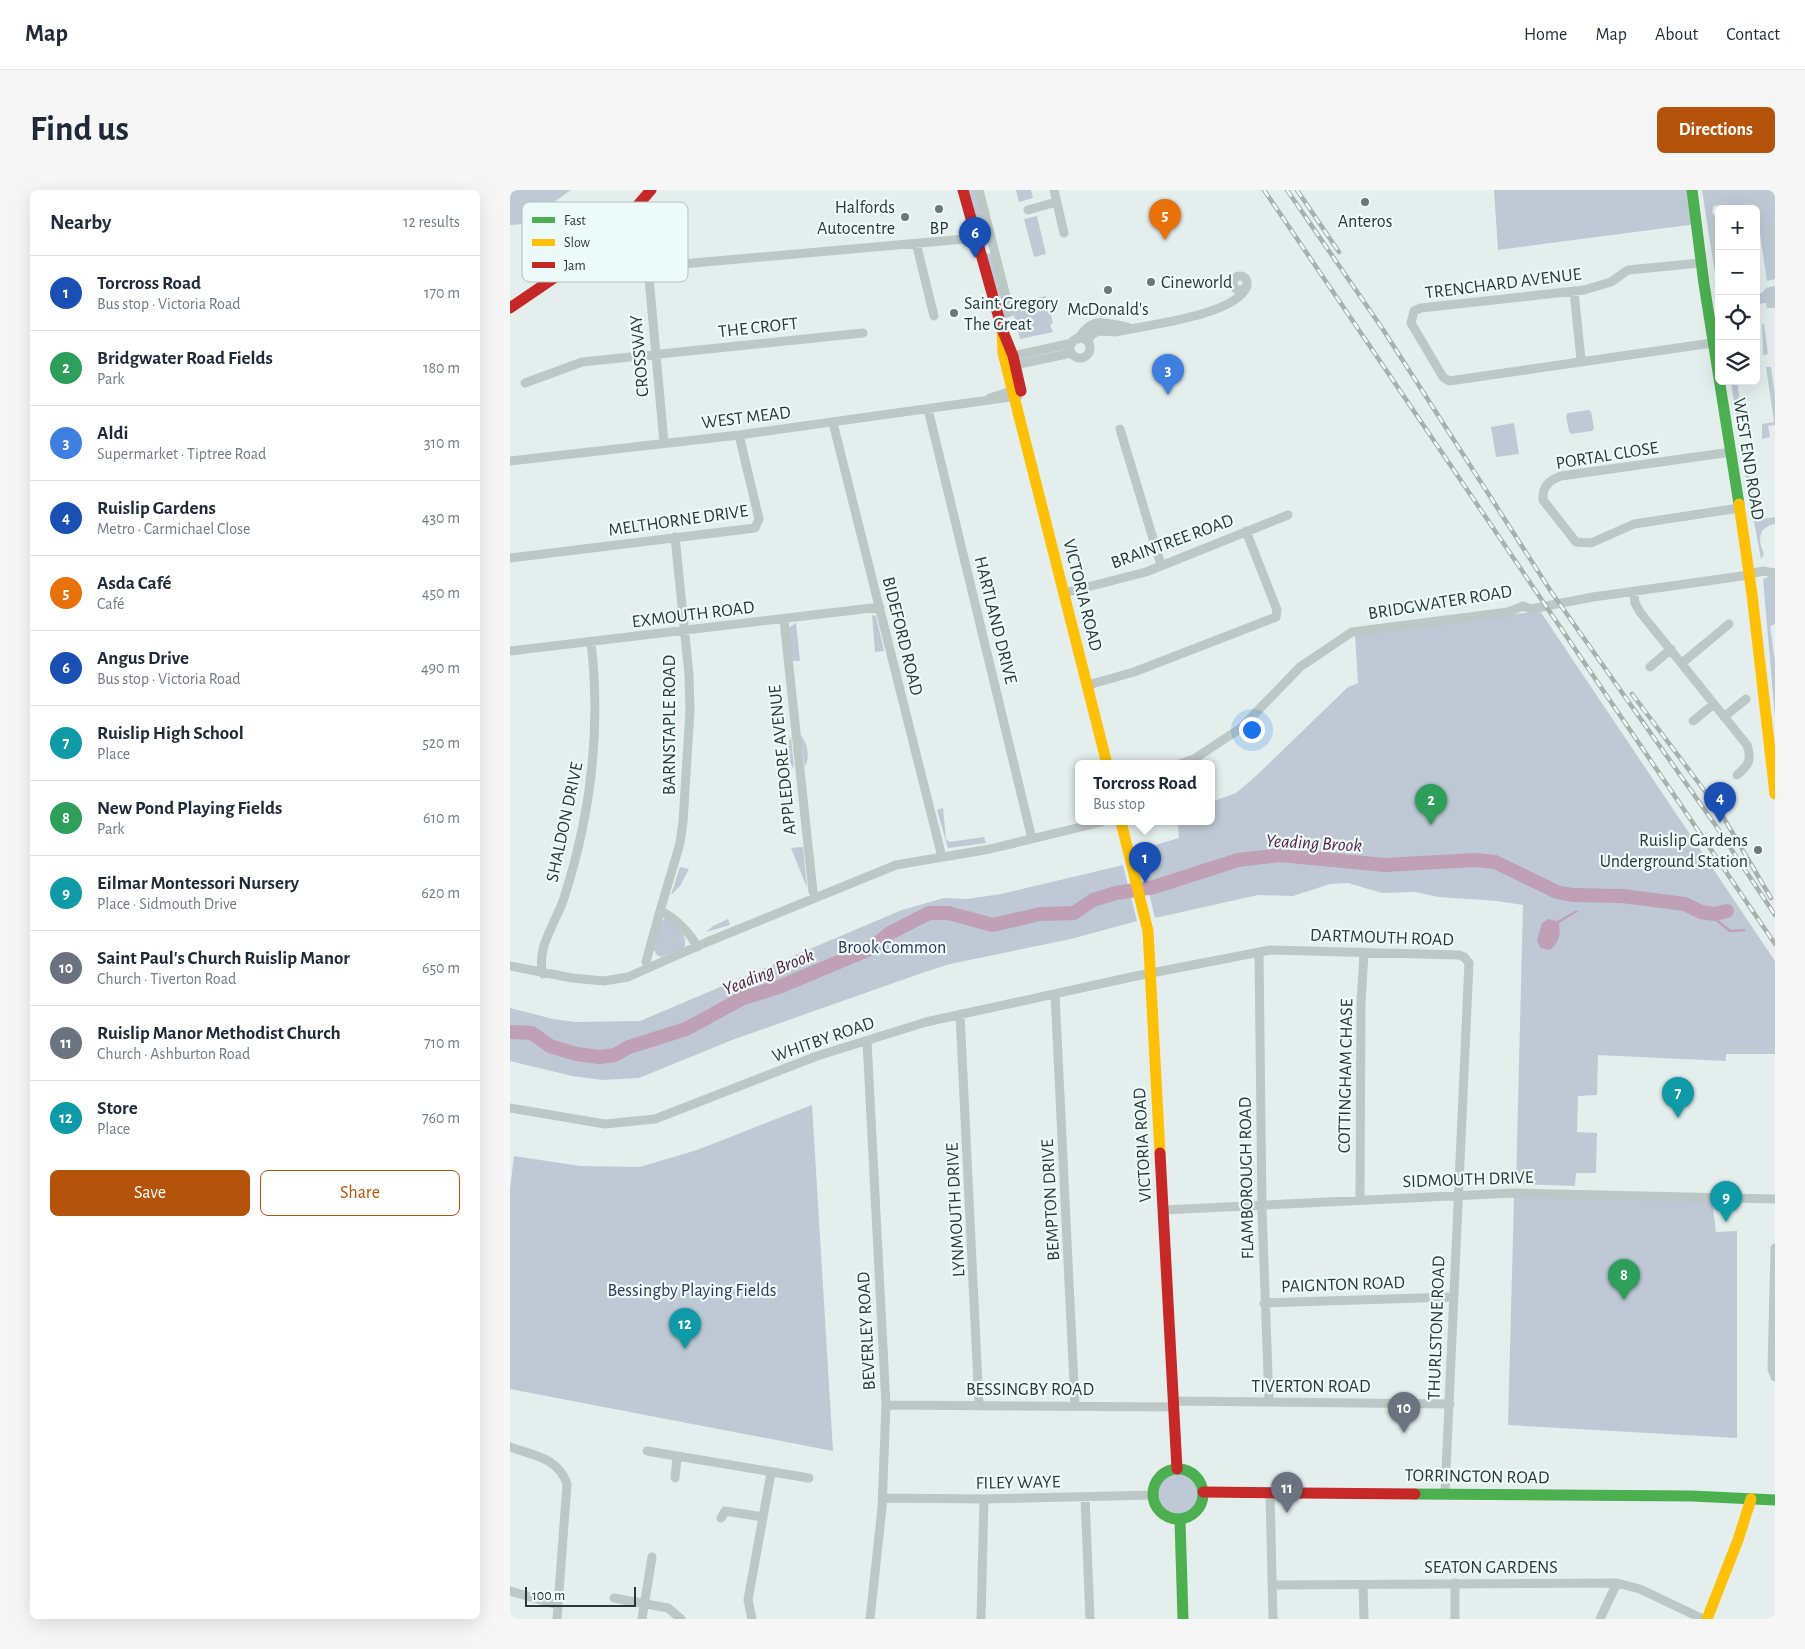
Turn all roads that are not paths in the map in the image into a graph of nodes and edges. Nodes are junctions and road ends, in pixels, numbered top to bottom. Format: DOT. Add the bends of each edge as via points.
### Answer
graph roads {
  1 [pos="651,190"];
  2 [pos="963,190"];
  3 [pos="979,190"];
  4 [pos="1054,190"];
  5 [pos="1692,190"];
  6 [pos="641,202"];
  7 [pos="1056,202"];
  8 [pos="1028,210"];
  9 [pos="1064,232"];
  10 [pos="976,238"];
  11 [pos="916,243"];
  12 [pos="993,247"];
  13 [pos="979,249"];
  14 [pos="688,263"];
  15 [pos="1700,263"];
  16 [pos="550,282"];
  17 [pos="649,282"];
  18 [pos="1574,291"];
  19 [pos="510,308"];
  20 [pos="1219,309"];
  21 [pos="934,316"];
  22 [pos="998,316"];
  23 [pos="1132,328"];
  24 [pos="863,333"];
  25 [pos="1088,342"];
  26 [pos="1712,343"];
  27 [pos="1075,348"];
  28 [pos="655,354"];
  29 [pos="1581,360"];
  30 [pos="1010,362"];
  31 [pos="525,383"];
  32 [pos="1017,393"];
  33 [pos="928,409"];
  34 [pos="833,422"];
  35 [pos="1120,429"];
  36 [pos="739,435"];
  37 [pos="664,443"];
  38 [pos="1731,452"];
  39 [pos="510,461"];
  40 [pos="1739,508"];
  41 [pos="1288,515"];
  42 [pos="1246,531"];
  43 [pos="675,537"];
  44 [pos="510,558"];
  45 [pos="1161,565"];
  46 [pos="1775,573"];
  47 [pos="1749,574"];
  48 [pos="1634,592"];
  49 [pos="1064,593"];
  50 [pos="880,607"];
  51 [pos="784,620"];
  52 [pos="1729,624"];
  53 [pos="684,630"];
  54 [pos="591,642"];
  55 [pos="1670,649"];
  56 [pos="510,651"];
  57 [pos="1682,663"];
  58 [pos="1650,667"];
  59 [pos="1088,685"];
  60 [pos="1746,699"];
  61 [pos="1714,704"];
  62 [pos="1724,717"];
  63 [pos="1693,721"];
  64 [pos="1106,760"];
  65 [pos="1191,760"];
  66 [pos="1736,775"];
  67 [pos="1775,794"];
  68 [pos="1077,825"];
  69 [pos="1122,825"];
  70 [pos="1032,840"];
  71 [pos="942,857"];
  72 [pos="816,896"];
  73 [pos="660,911"];
  74 [pos="697,947"];
  75 [pos="1259,952"];
  76 [pos="1364,953"];
  77 [pos="510,966"];
  78 [pos="649,967"];
  79 [pos="543,974"];
  80 [pos="1150,974"];
  81 [pos="1055,994"];
  82 [pos="960,1014"];
  83 [pos="867,1041"];
  84 [pos="510,1108"];
  85 [pos="1457,1196"];
  86 [pos="1360,1199"];
  87 [pos="1775,1199"];
  88 [pos="1262,1204"];
  89 [pos="1163,1210"];
  90 [pos="1775,1248"];
  91 [pos="1453,1297"];
  92 [pos="1264,1303"];
  93 [pos="1775,1377"];
  94 [pos="1268,1402"];
  95 [pos="1173,1404"];
  96 [pos="1450,1404"];
  97 [pos="886,1405"];
  98 [pos="979,1405"];
  99 [pos="1075,1405"];
  100 [pos="510,1447"];
  101 [pos="647,1451"];
  102 [pos="678,1457"];
  103 [pos="1177,1469"];
  104 [pos="771,1474"];
  105 [pos="674,1478"];
  106 [pos="809,1478"];
  107 [pos="1204,1492"];
  108 [pos="1445,1492"];
  109 [pos="1270,1493"];
  110 [pos="1152,1495"];
  111 [pos="883,1498"];
  112 [pos="1085,1498"];
  113 [pos="984,1499"];
  114 [pos="1751,1499"];
  115 [pos="1775,1500"];
  116 [pos="763,1517"];
  117 [pos="721,1518"];
  118 [pos="1180,1520"];
  119 [pos="652,1557"];
  120 [pos="1455,1583"];
  121 [pos="1363,1584"];
  122 [pos="1617,1584"];
  123 [pos="1272,1585"];
  124 [pos="510,1591"];
  125 [pos="614,1598"];
  126 [pos="644,1603"];
  127 [pos="558,1605"];
  128 [pos="557,1619"];
  129 [pos="642,1619"];
  130 [pos="681,1619"];
  131 [pos="752,1619"];
  132 [pos="870,1619"];
  133 [pos="981,1619"];
  134 [pos="1090,1619"];
  135 [pos="1183,1619"];
  136 [pos="1273,1619"];
  137 [pos="1364,1619"];
  138 [pos="1455,1619"];
  139 [pos="1600,1619"];
  140 [pos="1705,1619"];
  1 -- 6 [label="street"];
  2 -- 10 [label="street, VICTORIA ROAD"];
  3 -- 12 [label="street"];
  4 -- 7 [label="street"];
  5 -- 15 [label="street, WEST END ROAD"];
  7 -- 8 [label="street"];
  7 -- 9 [label="street"];
  10 -- 11 [label="street"];
  10 -- 13 [label="street, VICTORIA ROAD"];
  11 -- 14 [label="street"];
  11 -- 21 [label="street"];
  12 -- 13 [label="street"];
  12 -- 22 [label="street" via="1009,313"];
  13 -- 22 [label="street, VICTORIA ROAD"];
  15 -- 18 [label="street, TRENCHARD AVENUE" via="1628,270 1611,282"];
  15 -- 26 [label="street, WEST END ROAD"];
  16 -- 19 [label="street"];
  17 -- 28 [label="street, CROSSWAY"];
  18 -- 29 [label="street"];
  18 -- 29 [label="street, TRENCHARD AVENUE" via="1420,308 1414,311 1411,323 1443,377 1449,381"];
  20 -- 20 [label="street" via="1240,297 1247,286 1239,290 1234,286"];
  20 -- 23 [label="street"];
  22 -- 30 [label="street, VICTORIA ROAD"];
  23 -- 25 [label="street" via="1116,332 1099,331 1091,335"];
  23 -- 27 [label="street" via="1095,322 1086,328"];
  24 -- 28 [label="street, THE CROFT"];
  25 -- 27 [label="street" via="1084,339"];
  25 -- 27 [label="street" via="1088,355"];
  26 -- 29 [label="street, TRENCHARD AVENUE"];
  26 -- 38 [label="street, WEST END ROAD"];
  27 -- 30 [label="street"];
  28 -- 31 [label="street, THE CROFT" via="582,362"];
  28 -- 37 [label="street, CROSSWAY"];
  30 -- 32 [label="street, VICTORIA ROAD"];
  32 -- 33 [label="street, WEST MEAD"];
  32 -- 49 [label="street, VICTORIA ROAD" via="1025,414 1025,434"];
  33 -- 34 [label="street, WEST MEAD"];
  33 -- 70 [label="street, HARTLAND DRIVE"];
  34 -- 36 [label="street, WEST MEAD"];
  34 -- 50 [label="street, BIDEFORD ROAD"];
  35 -- 45 [label="street"];
  36 -- 37 [label="street, WEST MEAD"];
  36 -- 43 [label="street, MELTHORNE DRIVE" via="758,526"];
  37 -- 39 [label="street, WEST MEAD"];
  38 -- 40 [label="street, WEST END ROAD"];
  38 -- 40 [label="street, PORTAL CLOSE" via="1561,476 1546,485 1542,492 1543,500 1576,542 1584,544 1634,524"];
  40 -- 47 [label="street, WEST END ROAD"];
  41 -- 42 [label="street, BRAINTREE ROAD"];
  42 -- 45 [label="street, BRAINTREE ROAD"];
  42 -- 59 [label="street" via="1277,610 1276,616 1134,672"];
  43 -- 44 [label="street, MELTHORNE DRIVE"];
  43 -- 53 [label="street, BARNSTAPLE ROAD"];
  45 -- 49 [label="street, BRAINTREE ROAD" via="1146,572"];
  46 -- 47 [label="street, BRIDGWATER ROAD"];
  47 -- 48 [label="street, BRIDGWATER ROAD"];
  47 -- 67 [label="street, WEST END ROAD" via="1767,749"];
  48 -- 55 [label="street" via="1640,612"];
  48 -- 65 [label="street, BRIDGWATER ROAD" via="1352,632 1300,667 1241,728"];
  49 -- 59 [label="street, VICTORIA ROAD"];
  50 -- 51 [label="street, EXMOUTH ROAD"];
  50 -- 71 [label="street, BIDEFORD ROAD"];
  51 -- 53 [label="street, EXMOUTH ROAD"];
  51 -- 72 [label="street, APPLEDORE AVENUE" via="813,892"];
  52 -- 57 [label="street"];
  53 -- 54 [label="street, EXMOUTH ROAD"];
  53 -- 73 [label="street, BARNSTAPLE ROAD" via="690,711 686,800 680,843"];
  54 -- 56 [label="street, EXMOUTH ROAD"];
  54 -- 79 [label="street, SHALDON DRIVE" via="596,692 594,759 567,888 542,952 540,966"];
  55 -- 57 [label="street"];
  55 -- 58 [label="street"];
  57 -- 61 [label="street"];
  59 -- 64 [label="street, VICTORIA ROAD"];
  60 -- 62 [label="street"];
  61 -- 62 [label="street"];
  61 -- 63 [label="street"];
  62 -- 66 [label="street" via="1747,745 1751,757 1750,763"];
  68 -- 70 [label="street"];
  69 -- 80 [label="street, VICTORIA ROAD" via="1148,932"];
  70 -- 71 [label="street"];
  71 -- 72 [label="street" via="896,865"];
  72 -- 74 [label="street"];
  73 -- 74 [label="street" via="669,915"];
  73 -- 78 [label="street, BARNSTAPLE ROAD" via="646,962"];
  74 -- 78 [label="street"];
  75 -- 76 [label="street, DARTMOUTH ROAD"];
  75 -- 80 [label="street, DARTMOUTH ROAD"];
  75 -- 88 [label="street, FLAMBOROUGH ROAD"];
  76 -- 85 [label="street, DARTMOUTH ROAD" via="1459,955 1469,963"];
  76 -- 86 [label="street, COTTINGHAM CHASE"];
  77 -- 79 [label="street"];
  78 -- 79 [label="street" via="628,978 604,981"];
  80 -- 81 [label="street, WHITBY ROAD"];
  80 -- 89 [label="street, VICTORIA ROAD"];
  81 -- 82 [label="street, WHITBY ROAD"];
  81 -- 99 [label="street, BEMPTON DRIVE"];
  82 -- 83 [label="street, WHITBY ROAD"];
  82 -- 98 [label="street, LYNMOUTH DRIVE"];
  83 -- 84 [label="street, WHITBY ROAD" via="817,1056 655,1119 605,1124"];
  83 -- 97 [label="street, BEVERLEY ROAD"];
  85 -- 86 [label="street, SIDMOUTH DRIVE"];
  85 -- 87 [label="street, SIDMOUTH DRIVE" via="1519,1193"];
  85 -- 91 [label="street, THURLSTONE ROAD"];
  86 -- 88 [label="street, SIDMOUTH DRIVE"];
  88 -- 89 [label="street, SIDMOUTH DRIVE"];
  88 -- 92 [label="street, FLAMBOROUGH ROAD"];
  89 -- 95 [label="street, VICTORIA ROAD"];
  90 -- 93 [label="street" via="1772,1369"];
  91 -- 92 [label="street, PAIGNTON ROAD"];
  91 -- 96 [label="street, THURLSTONE ROAD"];
  92 -- 94 [label="street, FLAMBOROUGH ROAD"];
  94 -- 95 [label="street, TIVERTON ROAD"];
  94 -- 96 [label="street, TIVERTON ROAD"];
  95 -- 99 [label="street, BESSINGBY ROAD"];
  95 -- 103 [label="street, VICTORIA ROAD"];
  96 -- 108 [label="street, THURLSTONE ROAD"];
  97 -- 98 [label="street, BESSINGBY ROAD"];
  97 -- 111 [label="street, BEVERLEY ROAD"];
  98 -- 99 [label="street, BESSINGBY ROAD"];
  100 -- 127 [label="street" via="546,1459 565,1476 568,1492"];
  101 -- 102 [label="street"];
  102 -- 104 [label="street"];
  102 -- 105 [label="street"];
  103 -- 107 [label="street" via="1197,1477"];
  103 -- 110 [label="street" via="1162,1474"];
  104 -- 106 [label="street"];
  104 -- 116 [label="street"];
  107 -- 109 [label="street, TORRINGTON ROAD"];
  107 -- 118 [label="street" via="1195,1513"];
  108 -- 109 [label="street, TORRINGTON ROAD"];
  108 -- 114 [label="street, TORRINGTON ROAD"];
  109 -- 123 [label="street"];
  110 -- 112 [label="street, FILEY WAYE"];
  110 -- 118 [label="street" via="1158,1510"];
  111 -- 113 [label="street, FILEY WAYE"];
  111 -- 132 [label="street, BEVERLEY ROAD"];
  112 -- 113 [label="street, FILEY WAYE"];
  112 -- 134 [label="street"];
  113 -- 133 [label="street"];
  114 -- 115 [label="street, TORRINGTON ROAD"];
  114 -- 140 [label="street" via="1738,1540"];
  116 -- 117 [label="street" via="724,1511"];
  116 -- 131 [label="street" via="748,1600"];
  118 -- 135 [label="street"];
  119 -- 126 [label="street"];
  120 -- 121 [label="street, SEATON GARDENS"];
  120 -- 122 [label="street, SEATON GARDENS"];
  120 -- 138 [label="street"];
  121 -- 123 [label="street, SEATON GARDENS"];
  121 -- 137 [label="street"];
  122 -- 139 [label="street"];
  122 -- 140 [label="street, SEATON GARDENS" via="1629,1585"];
  123 -- 136 [label="street"];
  124 -- 127 [label="street"];
  125 -- 126 [label="street"];
  126 -- 129 [label="street"];
  126 -- 130 [label="street" via="668,1608"];
  127 -- 128 [label="street"];
}
